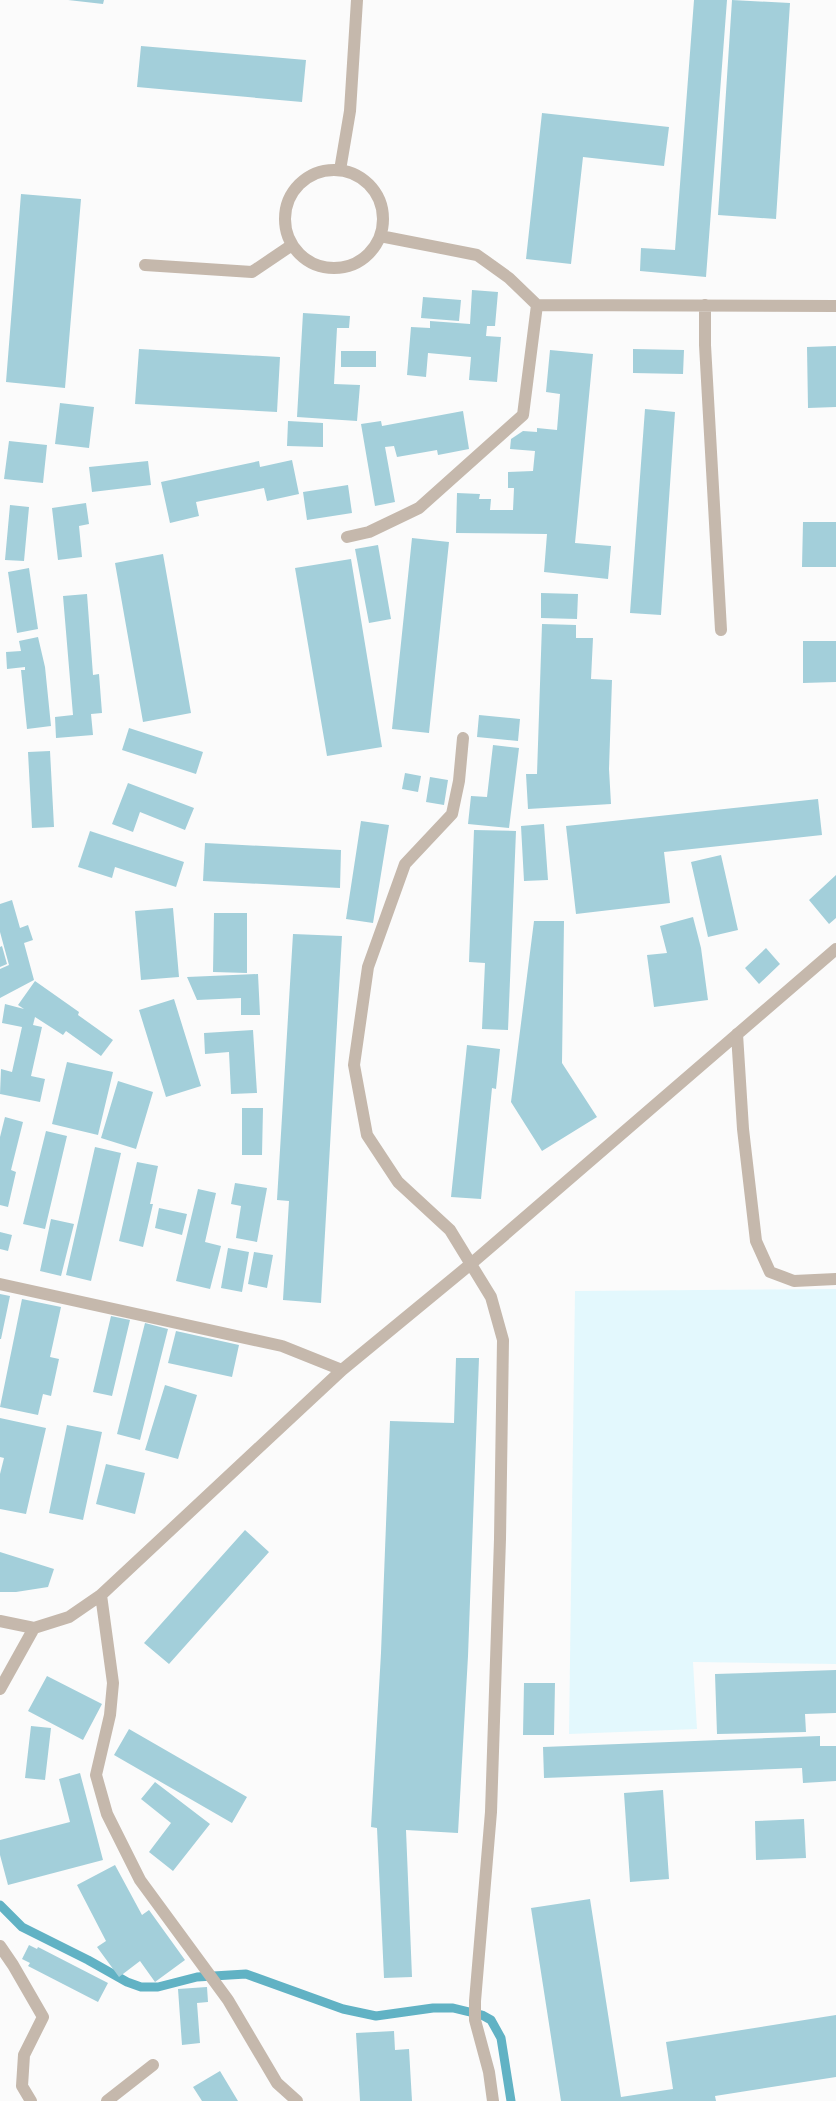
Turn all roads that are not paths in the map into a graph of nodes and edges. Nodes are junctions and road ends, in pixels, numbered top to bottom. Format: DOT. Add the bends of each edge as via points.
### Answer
graph roads {
  1 [pos="357,0"];
  2 [pos="340,170"];
  3 [pos="380,236"];
  4 [pos="292,245"];
  5 [pos="145,265"];
  6 [pos="537,305"];
  7 [pos="705,305"];
  8 [pos="836,306"];
  9 [pos="347,537"];
  10 [pos="721,630"];
  11 [pos="463,738"];
  12 [pos="836,949"];
  13 [pos="737,1034"];
  14 [pos="472,1263"];
  15 [pos="836,1278"];
  16 [pos="0,1284"];
  17 [pos="342,1370"];
  18 [pos="101,1595"];
  19 [pos="0,1621"];
  20 [pos="34,1628"];
  21 [pos="0,1689"];
  22 [pos="0,1946"];
  23 [pos="153,2065"];
  24 [pos="31,2101"];
  25 [pos="107,2101"];
  26 [pos="296,2101"];
  27 [pos="493,2101"];
  1 -- 2 [label="street" via="350,111"];
  2 -- 3 [label="street" via="361,177 376,193 383,214"];
  2 -- 4 [label="street" via="318,172 299,184 288,202 285,224"];
  3 -- 4 [label="street" via="368,254 349,266 342,267 328,268 307,261"];
  3 -- 6 [label="street" via="477,255 509,278"];
  4 -- 5 [label="street" via="252,272"];
  6 -- 7 [label="street"];
  6 -- 9 [label="street" via="523,415 419,508 369,532"];
  7 -- 8 [label="street"];
  7 -- 10 [label="street"];
  11 -- 14 [label="street" via="459,781 452,814 406,864 368,968 354,1065 367,1135 398,1182 450,1230"];
  12 -- 13 [label="street"];
  13 -- 14 [label="street"];
  13 -- 15 [label="street" via="743,1129 756,1241 770,1272 794,1281"];
  14 -- 17 [label="street"];
  14 -- 27 [label="street" via="491,1297 503,1340 500,1539 491,1812 475,2002 475,2020 489,2072"];
  16 -- 17 [label="street" via="282,1346"];
  17 -- 18 [label="street"];
  18 -- 20 [label="street" via="69,1617"];
  18 -- 26 [label="street" via="113,1683 110,1715 96,1775 107,1814 140,1880 228,2000 277,2083"];
  19 -- 20 [label="street"];
  20 -- 21 [label="street"];
  22 -- 24 [label="street" via="43,2017 24,2055 22,2086"];
  23 -- 25 [label="street"];
}
